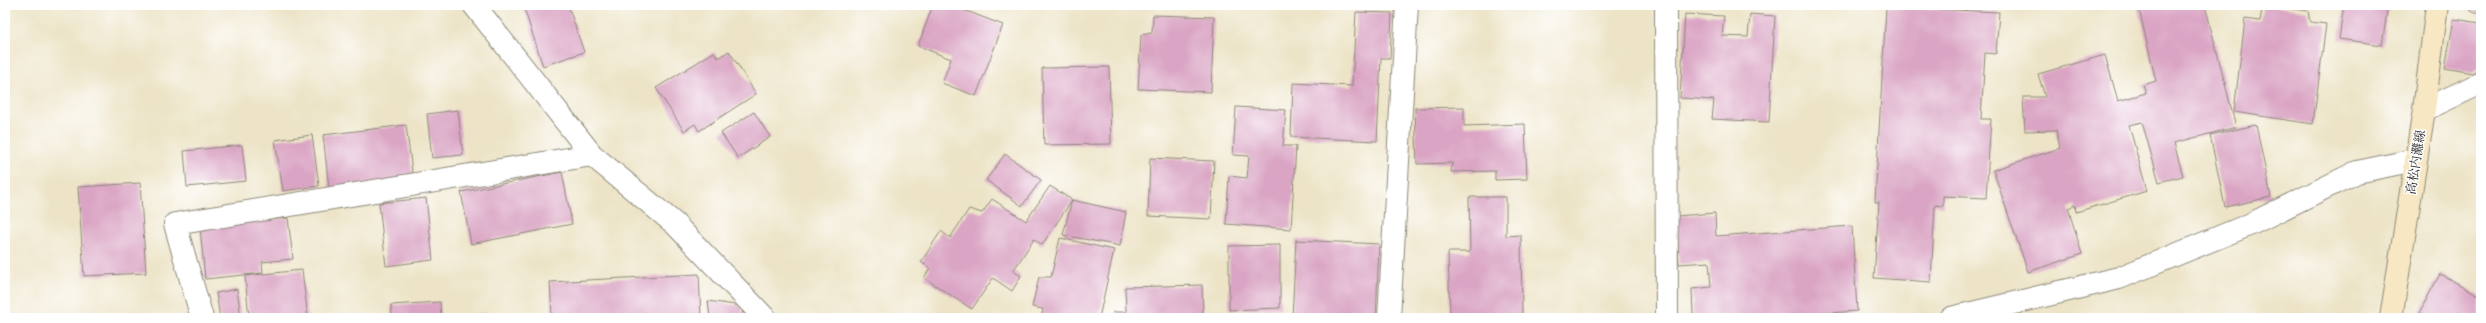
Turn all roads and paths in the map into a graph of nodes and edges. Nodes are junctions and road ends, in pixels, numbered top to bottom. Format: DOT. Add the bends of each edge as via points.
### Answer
graph roads {
  1 [pos="474,5"];
  2 [pos="1407,5"];
  3 [pos="1666,5"];
  4 [pos="2437,5"];
  5 [pos="2481,83"];
  6 [pos="2424,110"];
  7 [pos="592,155"];
  8 [pos="2415,160"];
  9 [pos="202,318"];
  10 [pos="765,318"];
  11 [pos="1389,318"];
  12 [pos="1666,318"];
  13 [pos="1951,318"];
  14 [pos="2391,318"];
  1 -- 7 [label="street"];
  2 -- 11 [label="street"];
  3 -- 12 [label="street"];
  4 -- 6 [label="main road, 高松内灘線"];
  5 -- 6 [label="street"];
  6 -- 8 [label="main road, 高松内灘線"];
  7 -- 9 [label="street" via="175,224"];
  7 -- 10 [label="street" via="675,224"];
  8 -- 13 [label="street" via="2357,172 2251,224 2120,278"];
  8 -- 14 [label="main road, 高松内灘線"];
}
